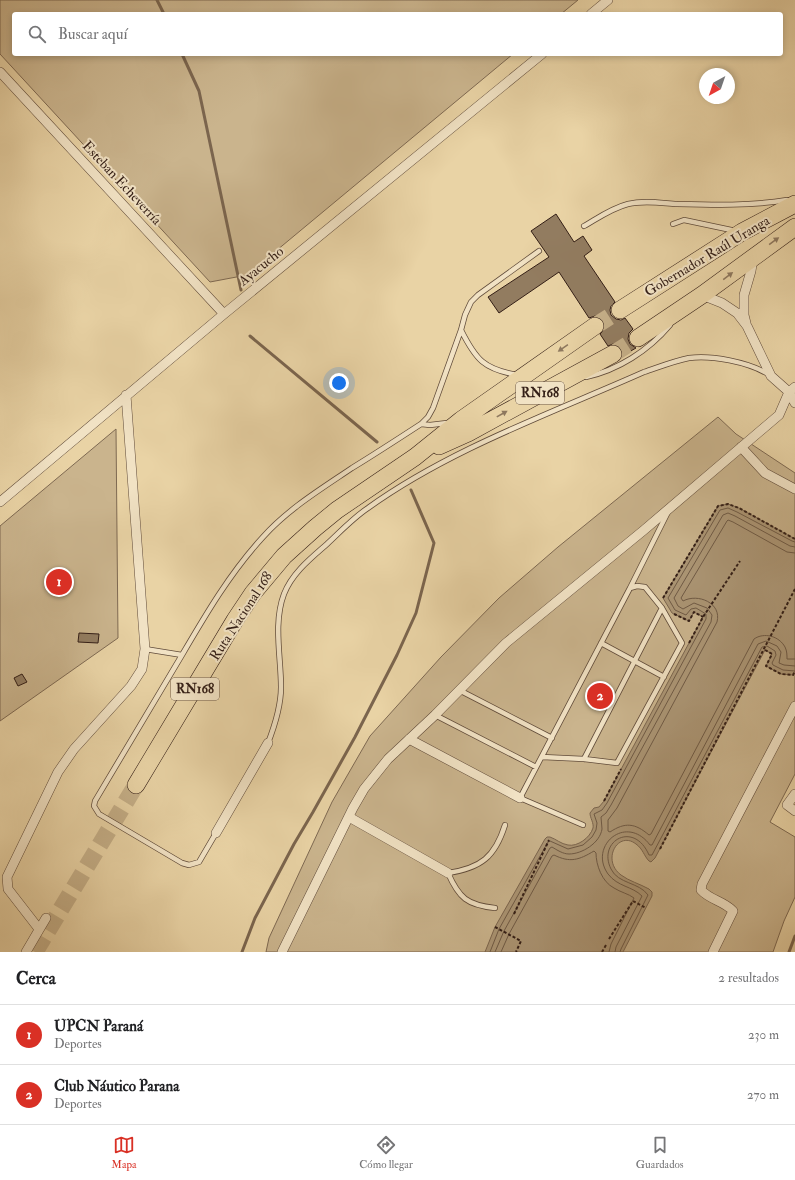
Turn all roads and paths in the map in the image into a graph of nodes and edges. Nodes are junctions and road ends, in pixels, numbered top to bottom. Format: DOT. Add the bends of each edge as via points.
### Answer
graph roads {
  1 [pos="608,0"];
  2 [pos="593,12"];
  3 [pos="540,56"];
  4 [pos="0,72"];
  5 [pos="795,199"];
  6 [pos="795,204"];
  7 [pos="673,224"];
  8 [pos="584,226"];
  9 [pos="795,227"];
  10 [pos="742,232"];
  11 [pos="539,251"];
  12 [pos="753,256"];
  13 [pos="702,295"];
  14 [pos="686,306"];
  15 [pos="620,310"];
  16 [pos="224,314"];
  17 [pos="595,326"];
  18 [pos="747,326"];
  19 [pos="461,330"];
  20 [pos="638,338"];
  21 [pos="613,354"];
  22 [pos="524,376"];
  23 [pos="771,376"];
  24 [pos="558,383"];
  25 [pos="792,390"];
  26 [pos="126,395"];
  27 [pos="795,403"];
  28 [pos="461,420"];
  29 [pos="421,424"];
  30 [pos="741,447"];
  31 [pos="415,457"];
  32 [pos="795,489"];
  33 [pos="0,502"];
  34 [pos="671,507"];
  35 [pos="795,539"];
  36 [pos="630,588"];
  37 [pos="795,589"];
  38 [pos="666,603"];
  39 [pos="662,608"];
  40 [pos="672,613"];
  41 [pos="703,617"];
  42 [pos="601,643"];
  43 [pos="145,648"];
  44 [pos="765,650"];
  45 [pos="182,655"];
  46 [pos="634,661"];
  47 [pos="795,671"];
  48 [pos="664,677"];
  49 [pos="459,690"];
  50 [pos="795,706"];
  51 [pos="435,715"];
  52 [pos="552,738"];
  53 [pos="409,739"];
  54 [pos="268,742"];
  55 [pos="542,756"];
  56 [pos="584,759"];
  57 [pos="536,767"];
  58 [pos="136,785"];
  59 [pos="795,794"];
  60 [pos="520,798"];
  61 [pos="795,811"];
  62 [pos="349,817"];
  63 [pos="505,825"];
  64 [pos="583,825"];
  65 [pos="216,833"];
  66 [pos="549,840"];
  67 [pos="660,849"];
  68 [pos="448,873"];
  69 [pos="495,908"];
  70 [pos="646,908"];
  71 [pos="514,914"];
  72 [pos="46,918"];
  73 [pos="495,927"];
  74 [pos="39,929"];
  75 [pos="609,939"];
  76 [pos="606,945"];
  77 [pos="26,952"];
  78 [pos="282,952"];
  79 [pos="516,952"];
  80 [pos="602,952"];
  81 [pos="713,952"];
  1 -- 2 [label="street"];
  3 -- 16 [label="street, Ayacucho"];
  4 -- 16 [label="street, Esteban Echeverría"];
  5 -- 8 [label="lane" via="765,204 629,204 615,208"];
  6 -- 10 [label="highway, Gobernador Raúl Uranga"];
  7 -- 10 [label="lane" via="684,220"];
  12 -- 9 [label="highway, Gobernador Raúl Uranga, one-way"];
  10 -- 15 [label="highway, Gobernador Raúl Uranga"];
  11 -- 19 [label="lane" via="470,302"];
  13 -- 12 [label="highway, Gobernador Raúl Uranga, one-way"];
  12 -- 18 [label="street" via="744,295"];
  13 -- 14 [label="highway, Gobernador Raúl Uranga"];
  13 -- 18 [label="street" via="722,303 737,313"];
  14 -- 20 [label="highway, Gobernador Raúl Uranga"];
  14 -- 24 [label="lane" via="647,348 617,366 597,374"];
  16 -- 26 [label="street, Ayacucho"];
  17 -- 22 [label="highway, RN168, one-way"];
  18 -- 23 [label="street"];
  19 -- 22 [label="lane" via="476,356 484,364"];
  19 -- 29 [label="lane" via="434,408"];
  21 -- 24 [label="highway, RN168"];
  22 -- 28 [label="highway, RN168"];
  23 -- 25 [label="street"];
  23 -- 54 [label="lane" via="746,364 722,360 689,358 673,362 644,372 468,449 366,508 305,564 285,592 281,602 278,630 281,688 279,708"];
  31 -- 24 [label="highway, RN168, one-way" via="468,433"];
  25 -- 27 [label="street"];
  25 -- 30 [label="street" via="779,415"];
  26 -- 33 [label="street, Ayacucho"];
  26 -- 43 [label="street"];
  28 -- 29 [label="lane"];
  28 -- 31 [label="highway, RN168"];
  29 -- 45 [label="lane" via="314,493 280,520 231,575"];
  30 -- 32 [label="street" via="765,472"];
  30 -- 34 [label="street"];
  31 -- 58 [label="highway, Ruta Nacional 168 / RN168" via="315,528 272,569 235,620"];
  34 -- 36 [label="lane"];
  34 -- 49 [label="street" via="506,643"];
  35 -- 38 [label="path" via="739,508 728,504 718,506 663,598"];
  36 -- 39 [label="lane" via="645,587"];
  36 -- 42 [label="lane"];
  37 -- 44 [label="path"];
  39 -- 46 [label="lane"];
  39 -- 48 [label="lane" via="682,643"];
  40 -- 41 [label="path" via="689,621 694,612"];
  42 -- 46 [label="lane"];
  42 -- 52 [label="lane"];
  43 -- 45 [label="lane"];
  43 -- 74 [label="street" via="142,669 131,686 74,749 58,772 7,877 8,889"];
  44 -- 47 [label="path" via="772,654 766,666 781,674 793,675"];
  44 -- 67 [label="path"];
  45 -- 65 [label="lane" via="94,801 94,806 99,814 189,865 198,862"];
  46 -- 48 [label="lane"];
  46 -- 56 [label="lane"];
  48 -- 56 [label="lane" via="617,763"];
  49 -- 51 [label="street"];
  49 -- 52 [label="lane"];
  50 -- 81 [label="street" via="702,884 701,890 705,895 729,906 733,911"];
  51 -- 53 [label="street"];
  51 -- 57 [label="lane"];
  52 -- 55 [label="lane"];
  53 -- 60 [label="street"];
  53 -- 62 [label="street" via="388,759 364,789"];
  54 -- 65 [label="street"];
  55 -- 56 [label="lane"];
  55 -- 57 [label="lane"];
  57 -- 60 [label="lane"];
  59 -- 61 [label="street" via="787,806"];
  60 -- 64 [label="lane"];
  62 -- 68 [label="street"];
  62 -- 78 [label="street"];
  63 -- 68 [label="lane" via="500,840 491,854 479,864"];
  66 -- 71 [label="path"];
  68 -- 69 [label="lane" via="454,888 465,899 479,906"];
  70 -- 75 [label="path" via="633,901"];
  72 -- 74 [label="street"];
  73 -- 79 [label="path" via="521,941"];
  74 -- 77 [label="street"];
  76 -- 80 [label="path"];
}
